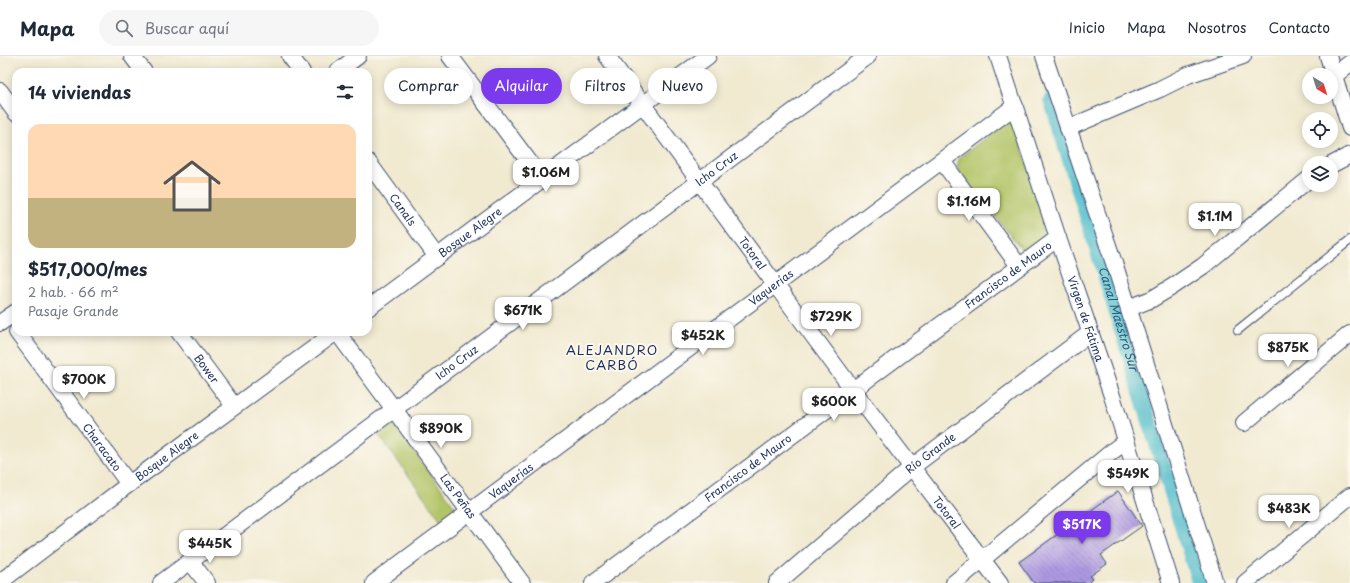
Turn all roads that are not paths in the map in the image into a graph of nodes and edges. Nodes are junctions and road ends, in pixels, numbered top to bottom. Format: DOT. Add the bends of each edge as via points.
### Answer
graph roads {
  1 [pos="132,56"];
  2 [pos="290,56"];
  3 [pos="358,56"];
  4 [pos="450,56"];
  5 [pos="606,56"];
  6 [pos="708,56"];
  7 [pos="868,56"];
  8 [pos="998,56"];
  9 [pos="1044,56"];
  10 [pos="1243,56"];
  11 [pos="1328,56"];
  12 [pos="1350,63"];
  13 [pos="141,68"];
  14 [pos="299,68"];
  15 [pos="342,68"];
  16 [pos="1332,68"];
  17 [pos="1338,73"];
  18 [pos="1338,89"];
  19 [pos="0,92"];
  20 [pos="642,104"];
  21 [pos="1015,106"];
  22 [pos="12,108"];
  23 [pos="1068,128"];
  24 [pos="1350,128"];
  25 [pos="1350,155"];
  26 [pos="942,161"];
  27 [pos="1338,161"];
  28 [pos="372,168"];
  29 [pos="542,179"];
  30 [pos="699,182"];
  31 [pos="1302,185"];
  32 [pos="1058,238"];
  33 [pos="1350,240"];
  34 [pos="437,257"];
  35 [pos="1020,266"];
  36 [pos="776,285"];
  37 [pos="372,305"];
  38 [pos="1129,308"];
  39 [pos="1238,330"];
  40 [pos="1090,333"];
  41 [pos="1350,334"];
  42 [pos="21,336"];
  43 [pos="182,336"];
  44 [pos="331,336"];
  45 [pos="340,336"];
  46 [pos="853,390"];
  47 [pos="234,406"];
  48 [pos="395,409"];
  49 [pos="1244,423"];
  50 [pos="1126,441"];
  51 [pos="912,468"];
  52 [pos="129,484"];
  53 [pos="1350,496"];
  54 [pos="470,512"];
  55 [pos="983,559"];
  56 [pos="190,561"];
  57 [pos="0,582"];
  58 [pos="161,583"];
  59 [pos="207,583"];
  60 [pos="374,583"];
  61 [pos="522,583"];
  62 [pos="593,583"];
  63 [pos="777,583"];
  64 [pos="954,583"];
  65 [pos="1000,583"];
  66 [pos="1171,583"];
  67 [pos="1215,583"];
  68 [pos="1245,583"];
  1 -- 13 [label="street"];
  2 -- 14 [label="street"];
  3 -- 15 [label="street"];
  4 -- 29 [label="street"];
  5 -- 20 [label="street, Totoral"];
  6 -- 20 [label="street, Bosque Alegre"];
  7 -- 30 [label="street, Icho Cruz"];
  8 -- 21 [label="street, Virgen de Fátima"];
  9 -- 23 [label="street"];
  10 -- 23 [label="street" via="1188,75"];
  11 -- 16 [label="street"];
  12 -- 17 [label="street"];
  18 -- 24 [label="street"];
  19 -- 22 [label="street"];
  20 -- 29 [label="street, Bosque Alegre"];
  20 -- 30 [label="street, Totoral"];
  21 -- 26 [label="street, Vaquerías"];
  21 -- 32 [label="street, Virgen de Fátima"];
  23 -- 38 [label="street"];
  25 -- 27 [label="street"];
  26 -- 35 [label="street"];
  26 -- 36 [label="street, Vaquerías"];
  28 -- 34 [label="street, Canals"];
  29 -- 34 [label="street, Bosque Alegre"];
  30 -- 36 [label="street, Totoral"];
  30 -- 48 [label="street, Icho Cruz"];
  31 -- 38 [label="street" via="1203,266 1172,288"];
  32 -- 35 [label="street, Francisco de Mauro"];
  32 -- 40 [label="street, Virgen de Fátima"];
  33 -- 39 [label="lane"];
  34 -- 37 [label="street, Bosque Alegre"];
  35 -- 46 [label="street, Francisco de Mauro"];
  36 -- 46 [label="street, Totoral"];
  36 -- 54 [label="street, Vaquerías"];
  38 -- 67 [label="street"];
  40 -- 50 [label="street, Virgen de Fátima"];
  40 -- 51 [label="street, Río Grande"];
  41 -- 49 [label="street"];
  42 -- 52 [label="street, Characato"];
  43 -- 47 [label="street, Bower"];
  44 -- 47 [label="street, Bosque Alegre"];
  45 -- 48 [label="street, Las Peñas"];
  46 -- 51 [label="street, Totoral"];
  46 -- 62 [label="street, Francisco de Mauro"];
  47 -- 52 [label="street, Bosque Alegre"];
  48 -- 54 [label="street, Las Peñas"];
  48 -- 56 [label="street, Icho Cruz"];
  50 -- 55 [label="street"];
  50 -- 66 [label="street, Virgen de Fátima"];
  51 -- 55 [label="street, Totoral"];
  51 -- 63 [label="street, Río Grande"];
  52 -- 57 [label="street, Bosque Alegre"];
  53 -- 68 [label="street"];
  54 -- 60 [label="street, Vaquerías"];
  54 -- 61 [label="street, Las Peñas"];
  55 -- 64 [label="street"];
  55 -- 65 [label="street, Totoral"];
  56 -- 58 [label="street, Icho Cruz"];
  56 -- 59 [label="street"];
}
